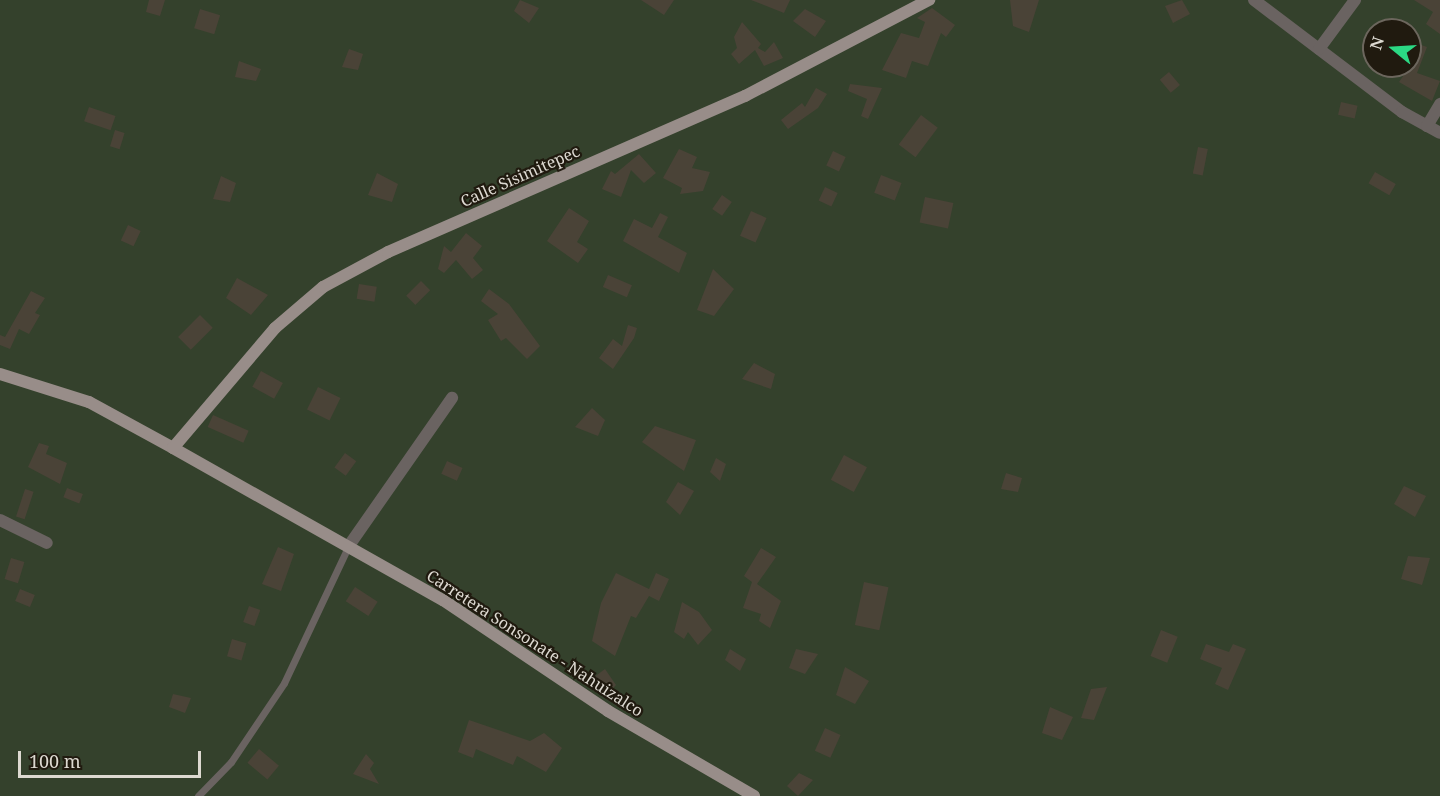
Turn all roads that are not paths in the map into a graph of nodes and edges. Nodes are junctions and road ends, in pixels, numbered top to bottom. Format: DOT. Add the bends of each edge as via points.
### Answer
graph roads {
  1 [pos="929,0"];
  2 [pos="1254,0"];
  3 [pos="1355,0"];
  4 [pos="1319,49"];
  5 [pos="1440,104"];
  6 [pos="1427,126"];
  7 [pos="1440,133"];
  8 [pos="0,374"];
  9 [pos="452,398"];
  10 [pos="173,448"];
  11 [pos="0,520"];
  12 [pos="46,543"];
  13 [pos="348,547"];
  14 [pos="198,796"];
  15 [pos="754,796"];
  1 -- 10 [label="street, Calle Sisimitepec" via="745,96 388,252 323,286 275,328"];
  2 -- 4 [label="street"];
  3 -- 4 [label="street"];
  4 -- 6 [label="street"];
  5 -- 6 [label="street"];
  6 -- 7 [label="street"];
  8 -- 10 [label="street, Carretera Sonsonate - Nahuizalco" via="89,402"];
  9 -- 13 [label="street"];
  10 -- 13 [label="street, Carretera Sonsonate - Nahuizalco"];
  11 -- 12 [label="street"];
  13 -- 14 [label="lane" via="284,684 231,762"];
  13 -- 15 [label="street, Carretera Sonsonate - Nahuizalco" via="444,600 616,716"];
}
